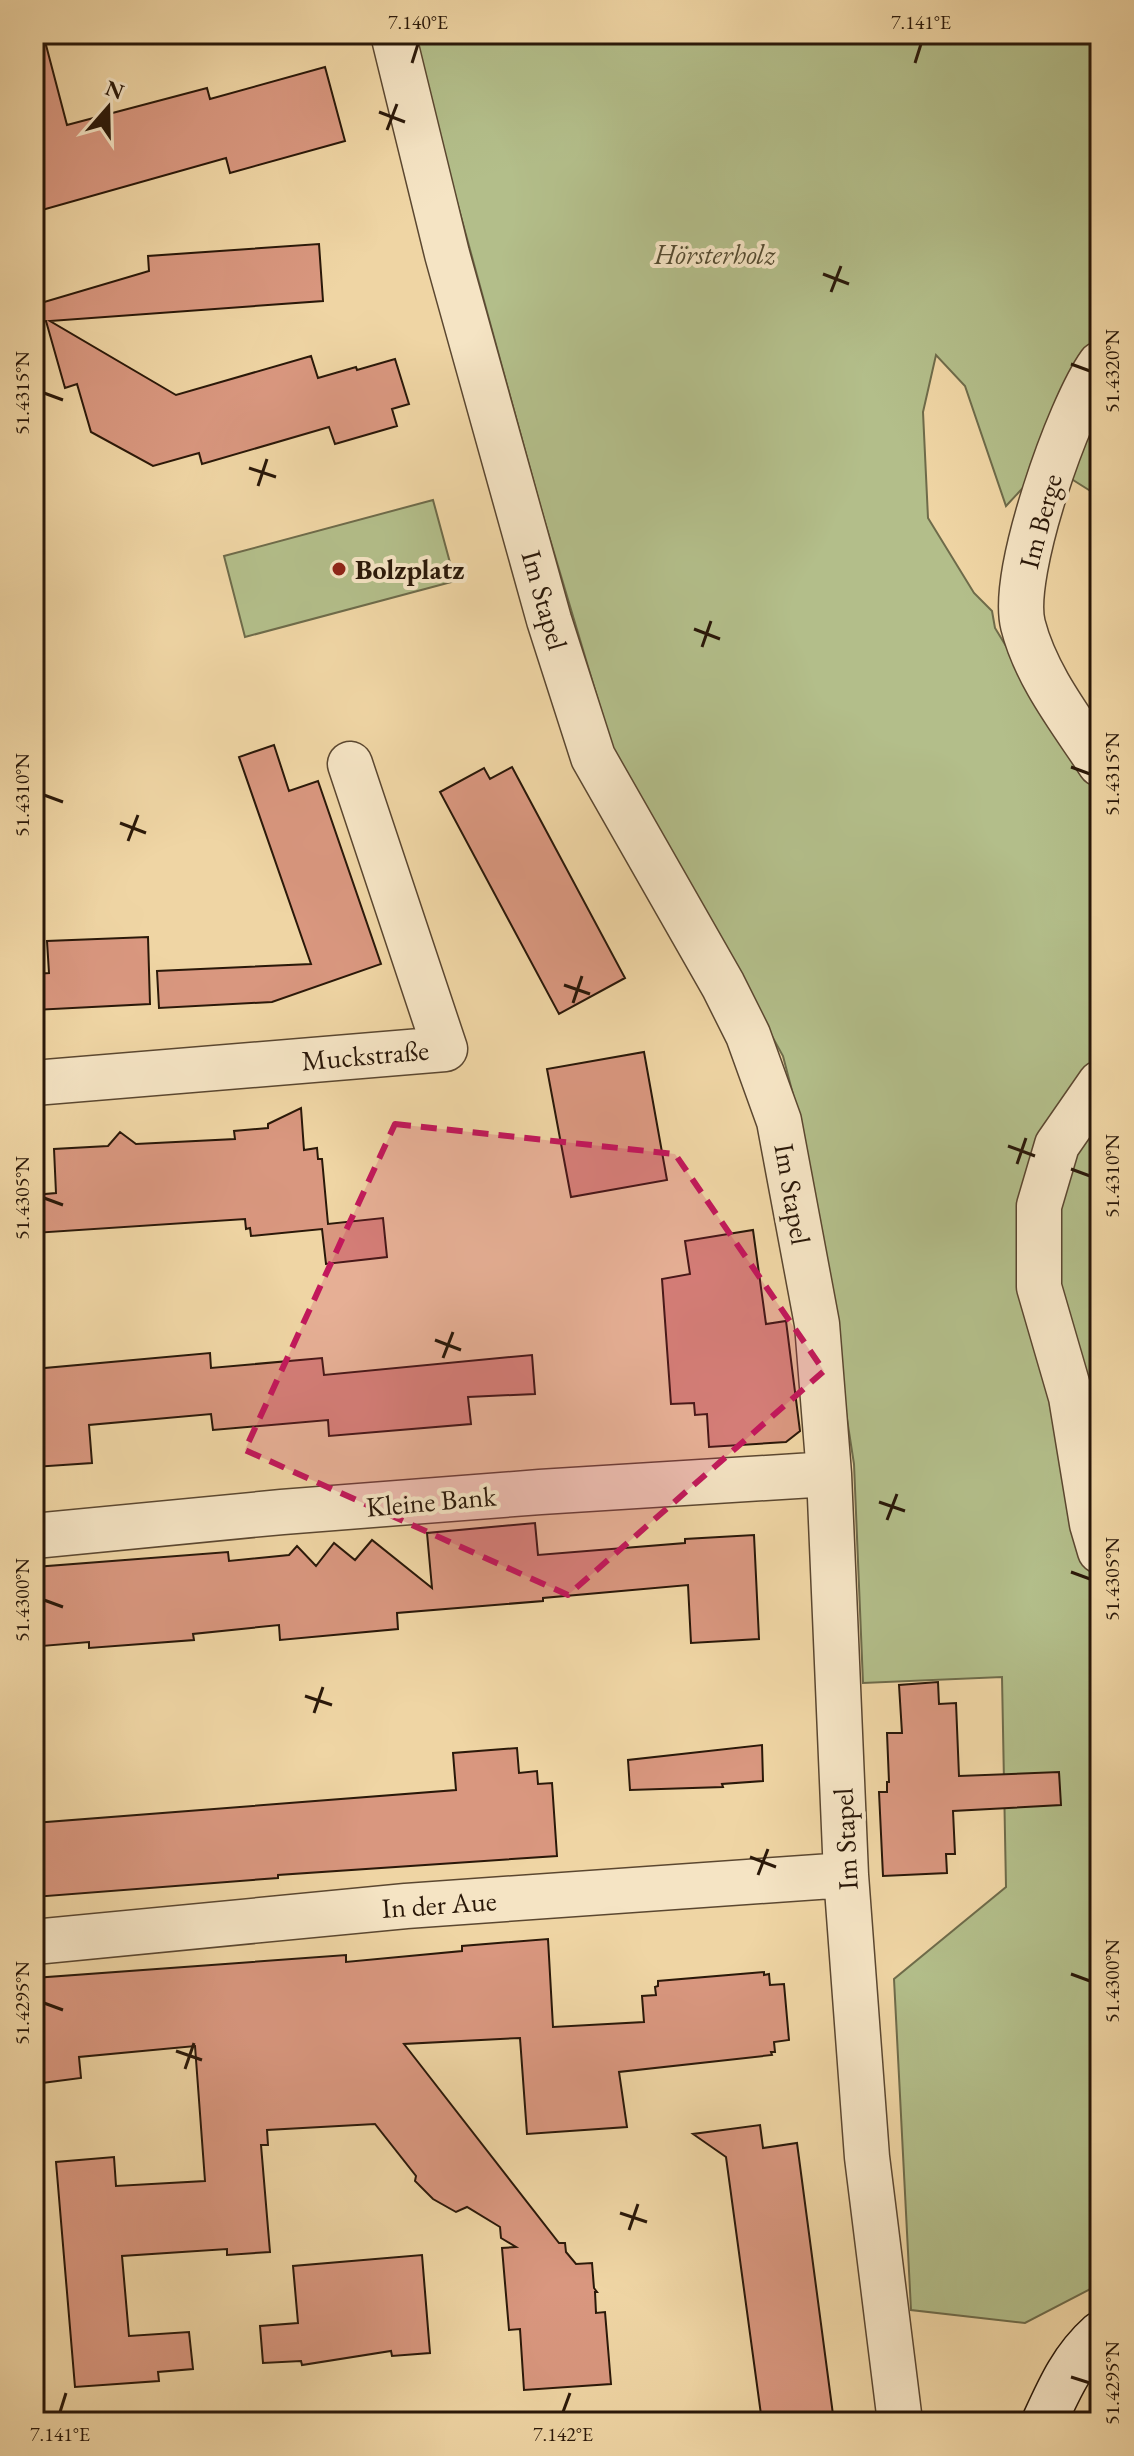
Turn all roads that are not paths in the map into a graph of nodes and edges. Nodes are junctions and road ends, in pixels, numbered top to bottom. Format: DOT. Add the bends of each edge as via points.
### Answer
graph roads {
  1 [pos="393,34"];
  2 [pos="1100,364"];
  3 [pos="350,764"];
  4 [pos="1100,764"];
  5 [pos="34,1083"];
  6 [pos="1100,1083"];
  7 [pos="829,1474"];
  8 [pos="34,1536"];
  9 [pos="1100,1551"];
  10 [pos="846,1875"];
  11 [pos="34,1942"];
  12 [pos="1100,2334"];
  13 [pos="900,2422"];
  14 [pos="1044,2422"];
  1 -- 7 [label="street, Im Stapel" via="447,254 549,620 593,757 723,985 748,1035 779,1121 817,1324"];
  2 -- 4 [label="street, Im Berge" via="1061,442 1050,478 1024,566 1022,623 1043,676"];
  3 -- 5 [label="street, Muckstraße" via="445,1049"];
  6 -- 9 [label="street" via="1057,1145 1039,1206 1039,1287 1071,1397"];
  7 -- 8 [label="street, Kleine Bank" via="282,1512"];
  7 -- 10 [label="street, Im Stapel"];
  10 -- 11 [label="street, In der Aue" via="406,1906"];
  10 -- 13 [label="street, Im Stapel" via="867,2157"];
  12 -- 14 [label="street" via="1064,2378"];
}
